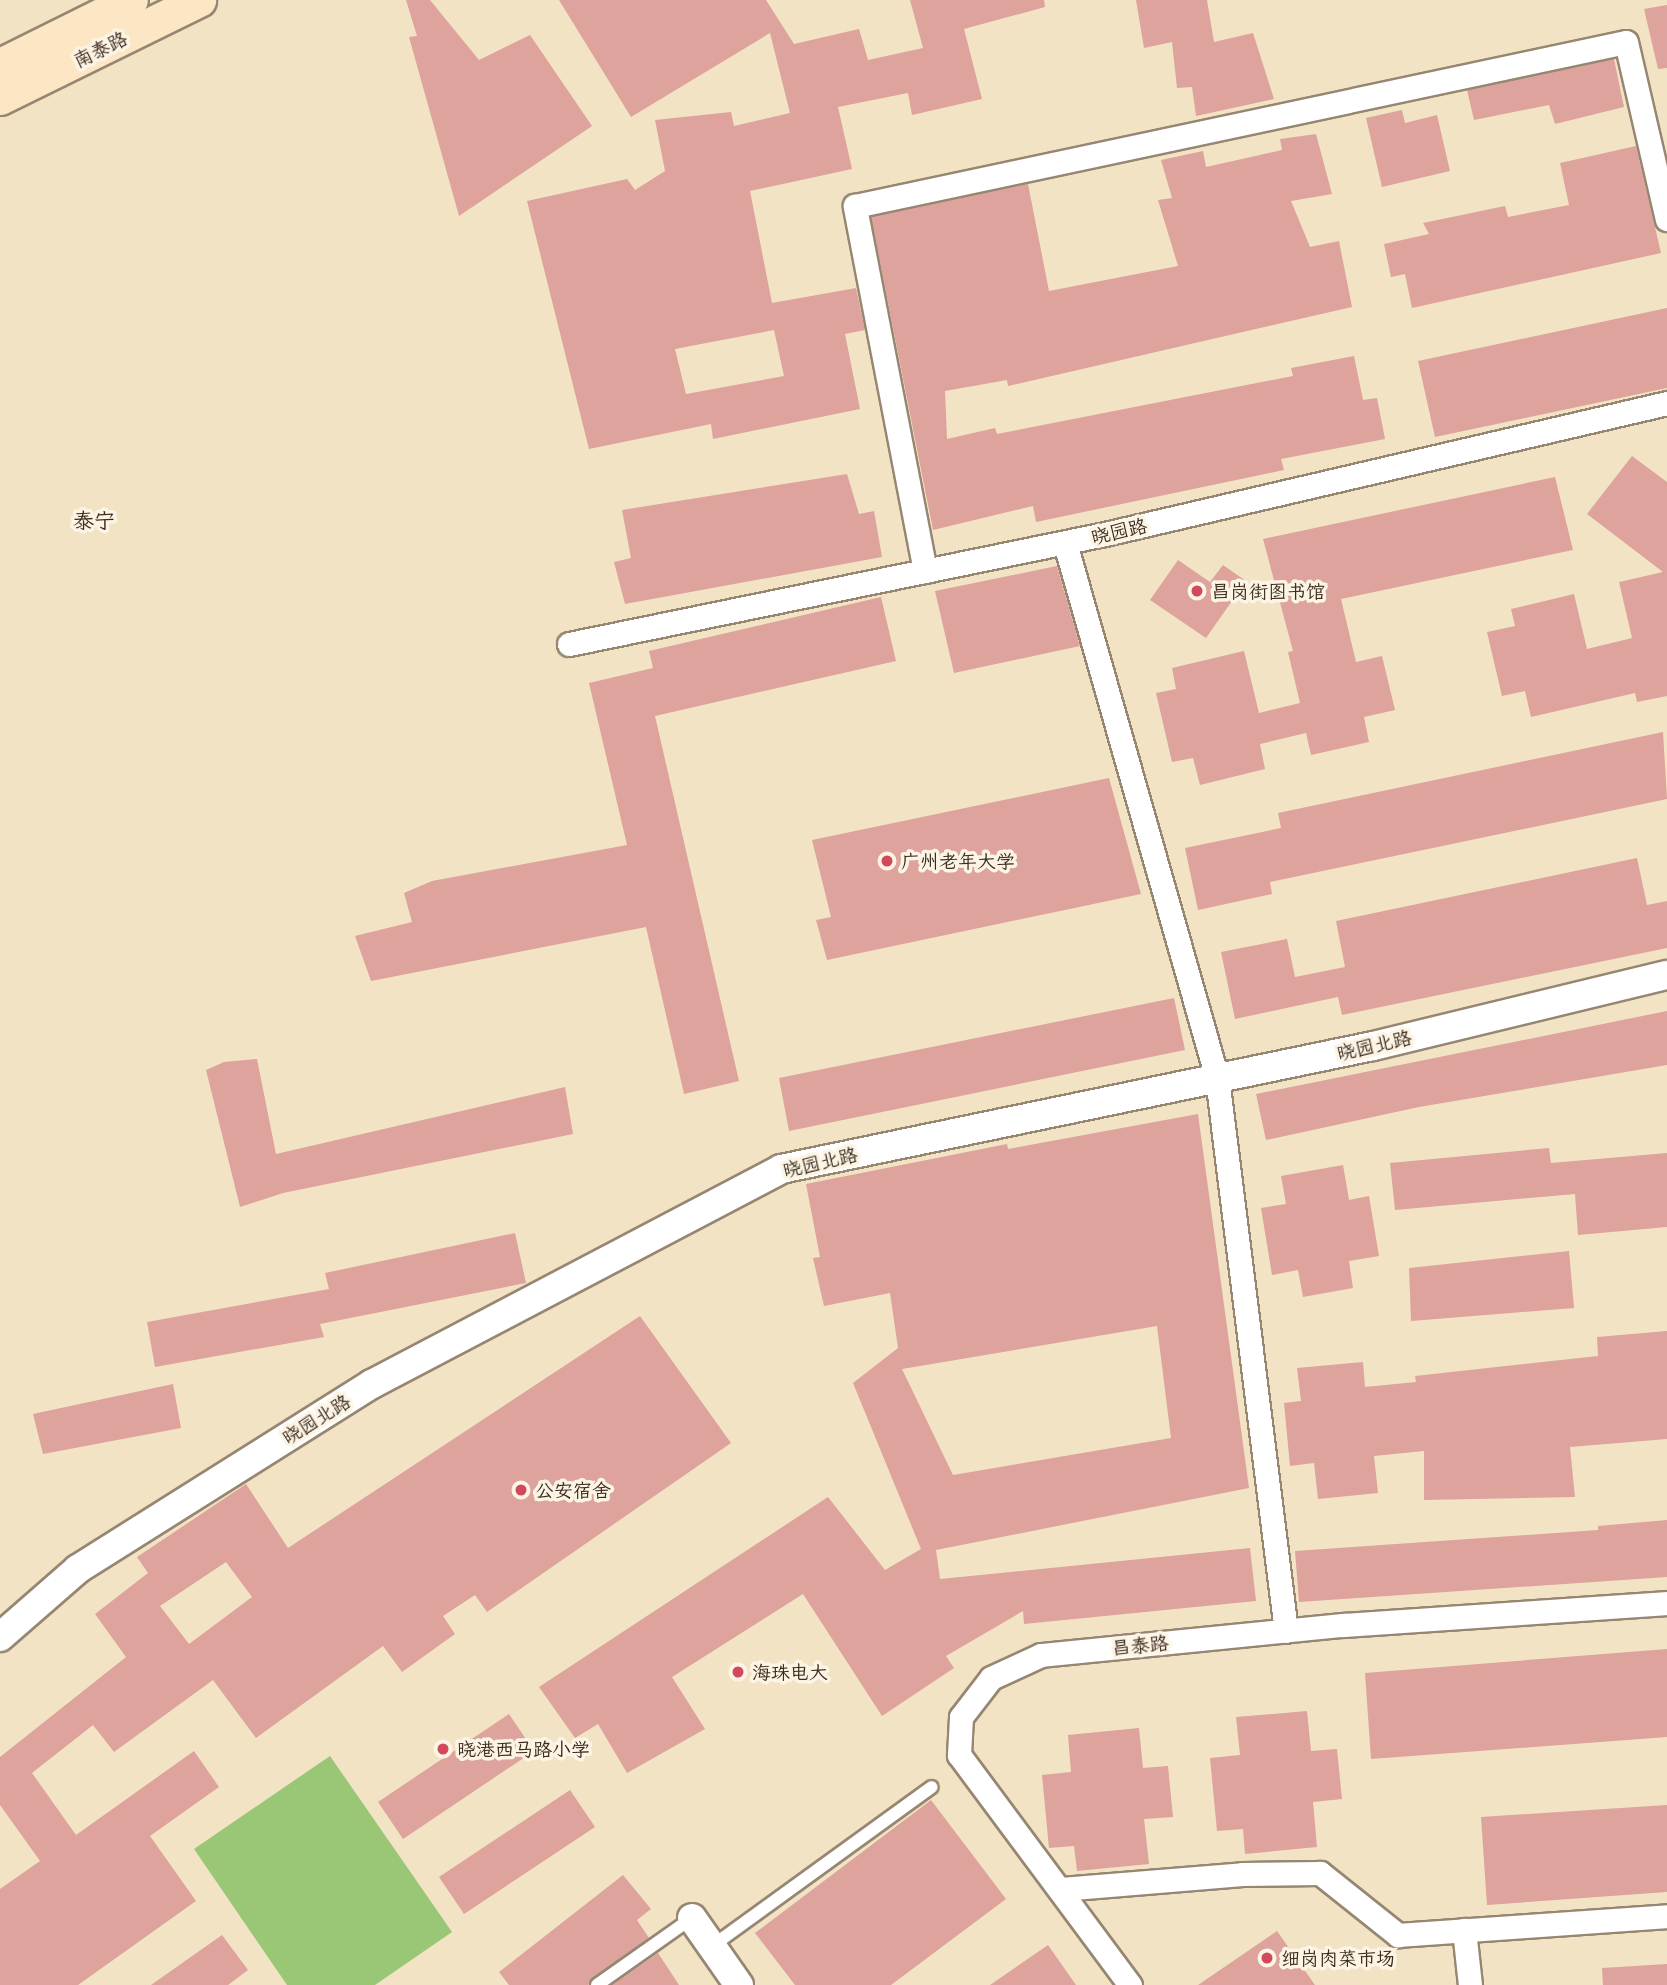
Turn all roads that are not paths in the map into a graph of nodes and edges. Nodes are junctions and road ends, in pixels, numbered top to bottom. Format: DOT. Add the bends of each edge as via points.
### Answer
graph roads {
  1 [pos="131,0"];
  2 [pos="199,0"];
  3 [pos="0,65"];
  4 [pos="0,98"];
  5 [pos="1667,219"];
  6 [pos="1667,403"];
  7 [pos="1065,543"];
  8 [pos="925,571"];
  9 [pos="569,644"];
  10 [pos="1667,975"];
  11 [pos="1217,1078"];
  12 [pos="1667,1603"];
  13 [pos="1286,1631"];
  14 [pos="0,1637"];
  15 [pos="932,1787"];
  16 [pos="1061,1889"];
  17 [pos="1667,1916"];
  18 [pos="692,1918"];
  19 [pos="1464,1930"];
  20 [pos="712,1946"];
  21 [pos="597,1985"];
  22 [pos="739,1985"];
  23 [pos="1130,1985"];
  24 [pos="1470,1985"];
  1 -- 3 [label="main road, 南泰路"];
  2 -- 4 [label="main road, 南泰路"];
  5 -- 8 [label="street" via="1626,42 855,206"];
  6 -- 7 [label="street, 晓园路"];
  7 -- 8 [label="street, 晓园路"];
  7 -- 11 [label="street"];
  8 -- 9 [label="street, 晓园路"];
  10 -- 11 [label="street, 晓园北路"];
  11 -- 13 [label="street"];
  11 -- 14 [label="street, 晓园北路" via="781,1169 372,1384 78,1569"];
  12 -- 13 [label="street, 昌泰路"];
  13 -- 16 [label="street, 昌泰路" via="1041,1655 991,1678 961,1717 959,1755"];
  15 -- 20 [label="lane"];
  16 -- 19 [label="street" via="1242,1874 1320,1873 1398,1935"];
  16 -- 23 [label="street, 昌泰路"];
  17 -- 19 [label="street"];
  18 -- 20 [label="street"];
  18 -- 21 [label="lane"];
  19 -- 24 [label="street"];
  20 -- 22 [label="street"];
}
